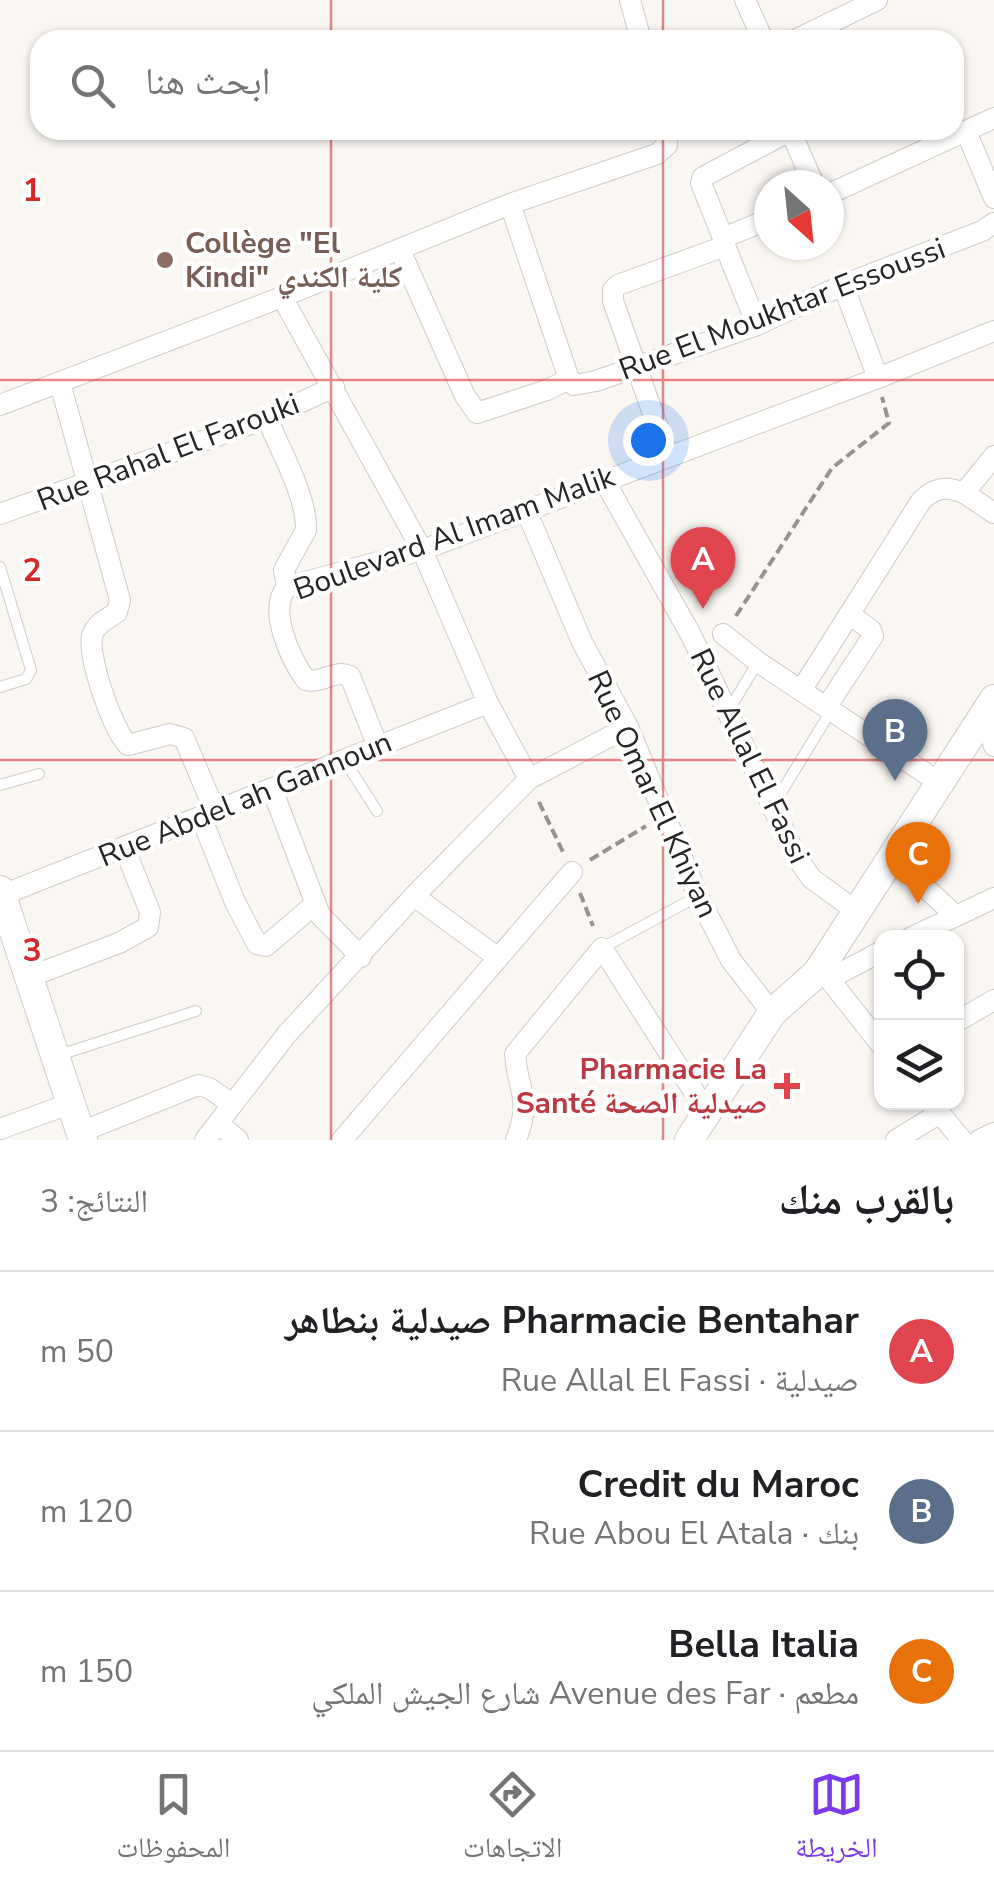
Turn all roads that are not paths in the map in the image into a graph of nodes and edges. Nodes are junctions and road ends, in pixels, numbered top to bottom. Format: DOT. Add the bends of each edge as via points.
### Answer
graph roads {
  1 [pos="630,0"];
  2 [pos="745,0"];
  3 [pos="877,0"];
  4 [pos="638,30"];
  5 [pos="758,30"];
  6 [pos="816,30"];
  7 [pos="994,118"];
  8 [pos="966,131"];
  9 [pos="664,140"];
  10 [pos="773,140"];
  11 [pos="794,140"];
  12 [pos="946,140"];
  13 [pos="807,170"];
  14 [pos="844,187"];
  15 [pos="994,198"];
  16 [pos="510,204"];
  17 [pos="994,222"];
  18 [pos="754,227"];
  19 [pos="724,242"];
  20 [pos="400,250"];
  21 [pos="843,285"];
  22 [pos="282,297"];
  23 [pos="758,325"];
  24 [pos="994,331"];
  25 [pos="636,366"];
  26 [pos="878,378"];
  27 [pos="569,379"];
  28 [pos="60,383"];
  29 [pos="334,387"];
  30 [pos="0,405"];
  31 [pos="267,418"];
  32 [pos="668,456"];
  33 [pos="994,456"];
  34 [pos="604,480"];
  35 [pos="89,484"];
  36 [pos="964,494"];
  37 [pos="526,510"];
  38 [pos="994,512"];
  39 [pos="0,514"];
  40 [pos="422,550"];
  41 [pos="0,567"];
  42 [pos="287,587"];
  43 [pos="848,619"];
  44 [pos="723,634"];
  45 [pos="758,662"];
  46 [pos="0,687"];
  47 [pos="802,690"];
  48 [pos="488,703"];
  49 [pos="830,707"];
  50 [pos="989,707"];
  51 [pos="726,714"];
  52 [pos="628,727"];
  53 [pos="994,746"];
  54 [pos="378,747"];
  55 [pos="344,760"];
  56 [pos="38,774"];
  57 [pos="529,779"];
  58 [pos="940,783"];
  59 [pos="0,785"];
  60 [pos="272,788"];
  61 [pos="771,809"];
  62 [pos="377,812"];
  63 [pos="208,814"];
  64 [pos="124,847"];
  65 [pos="891,856"];
  66 [pos="572,872"];
  67 [pos="1,893"];
  68 [pos="414,896"];
  69 [pos="698,896"];
  70 [pos="994,898"];
  71 [pos="315,904"];
  72 [pos="856,911"];
  73 [pos="956,916"];
  74 [pos="927,930"];
  75 [pos="602,948"];
  76 [pos="874,954"];
  77 [pos="361,957"];
  78 [pos="497,957"];
  79 [pos="823,976"];
  80 [pos="29,977"];
  81 [pos="994,1000"];
  82 [pos="196,1011"];
  83 [pos="772,1014"];
  84 [pos="959,1020"];
  85 [pos="874,1037"];
  86 [pos="55,1056"];
  87 [pos="70,1104"];
  88 [pos="232,1104"];
  89 [pos="933,1110"];
  90 [pos="937,1110"];
  91 [pos="707,1112"];
  92 [pos="0,1129"];
  93 [pos="212,1132"];
  94 [pos="994,1133"];
  95 [pos="82,1136"];
  96 [pos="238,1140"];
  97 [pos="342,1140"];
  98 [pos="516,1140"];
  99 [pos="688,1140"];
  100 [pos="896,1140"];
  101 [pos="962,1140"];
  102 [pos="979,1140"];
  1 -- 4 [label="street"];
  2 -- 5 [label="street"];
  3 -- 6 [label="street"];
  7 -- 8 [label="street"];
  8 -- 15 [label="street"];
  9 -- 16 [label="street" via="657,154"];
  10 -- 19 [label="street" via="703,177"];
  11 -- 13 [label="street"];
  12 -- 14 [label="street"];
  16 -- 20 [label="street"];
  16 -- 27 [label="street"];
  17 -- 21 [label="street, Rue El Moukhtar Essoussi"];
  18 -- 19 [label="street"];
  19 -- 23 [label="street"];
  19 -- 25 [label="street" via="618,284 613,302"];
  20 -- 22 [label="street"];
  20 -- 27 [label="street, Rue El Moukhtar Essoussi" via="477,412"];
  21 -- 23 [label="street, Rue El Moukhtar Essoussi"];
  21 -- 26 [label="street"];
  22 -- 28 [label="street"];
  22 -- 29 [label="street"];
  23 -- 25 [label="street, Rue El Moukhtar Essoussi"];
  24 -- 26 [label="street, Boulevard Al Imam Malik"];
  25 -- 27 [label="street, Rue El Moukhtar Essoussi" via="596,382"];
  25 -- 32 [label="street"];
  26 -- 32 [label="street, Boulevard Al Imam Malik"];
  28 -- 30 [label="street"];
  28 -- 35 [label="street"];
  29 -- 31 [label="street, Rue Rahal El Farouki"];
  29 -- 40 [label="street"];
  31 -- 35 [label="street, Rue Rahal El Farouki"];
  31 -- 42 [label="street" via="306,522 284,570"];
  32 -- 34 [label="street, Boulevard Al Imam Malik"];
  33 -- 36 [label="street"];
  34 -- 37 [label="street, Boulevard Al Imam Malik"];
  34 -- 51 [label="street, Rue Allal El Fassi" via="691,635"];
  35 -- 39 [label="street, Rue Rahal El Farouki"];
  35 -- 63 [label="street" via="120,604 91,642 112,718 128,746 181,736 191,749"];
  36 -- 38 [label="street"];
  36 -- 43 [label="street" via="942,488 920,501"];
  37 -- 40 [label="street, Boulevard Al Imam Malik"];
  37 -- 52 [label="street, Rue Omar El Khiyan" via="582,642"];
  40 -- 42 [label="street, Boulevard Al Imam Malik"];
  40 -- 48 [label="street"];
  41 -- 46 [label="lane" via="31,670 26,679"];
  42 -- 54 [label="street, Boulevard Al Imam Malik" via="280,608 298,668 306,680 341,672 353,680"];
  43 -- 47 [label="street"];
  43 -- 49 [label="street" via="872,636"];
  44 -- 45 [label="street"];
  45 -- 47 [label="street"];
  45 -- 51 [label="lane"];
  47 -- 49 [label="street"];
  48 -- 54 [label="street, Rue Abdel ah Gannoun"];
  48 -- 57 [label="street"];
  49 -- 58 [label="street"];
  49 -- 61 [label="lane"];
  50 -- 53 [label="street"];
  50 -- 58 [label="main road"];
  51 -- 61 [label="street, Rue Allal El Fassi"];
  52 -- 57 [label="street"];
  52 -- 69 [label="street, Rue Omar El Khiyan"];
  54 -- 55 [label="street, Rue Abdel ah Gannoun"];
  55 -- 60 [label="street, Rue Abdel ah Gannoun"];
  55 -- 62 [label="lane"];
  56 -- 59 [label="lane"];
  57 -- 68 [label="street"];
  58 -- 65 [label="main road"];
  60 -- 63 [label="street, Rue Abdel ah Gannoun"];
  60 -- 71 [label="street"];
  61 -- 72 [label="street, Rue Allal El Fassi" via="810,878"];
  63 -- 64 [label="street, Rue Abdel ah Gannoun"];
  63 -- 71 [label="street" via="257,944 266,946"];
  64 -- 67 [label="street, Rue Abdel ah Gannoun"];
  64 -- 80 [label="street" via="151,917 144,930"];
  65 -- 72 [label="main road"];
  65 -- 73 [label="street"];
  66 -- 78 [label="street"];
  67 -- 80 [label="main road"];
  68 -- 77 [label="street"];
  68 -- 78 [label="street"];
  69 -- 75 [label="lane"];
  69 -- 83 [label="street, Rue Omar El Khiyan" via="737,970"];
  70 -- 73 [label="street"];
  71 -- 77 [label="street"];
  72 -- 79 [label="main road"];
  73 -- 74 [label="street"];
  75 -- 91 [label="street"];
  75 -- 98 [label="street" via="515,1054 525,1096"];
  76 -- 79 [label="street"];
  77 -- 88 [label="street"];
  78 -- 97 [label="street"];
  79 -- 83 [label="main road"];
  79 -- 85 [label="street"];
  80 -- 86 [label="main road"];
  81 -- 84 [label="street"];
  82 -- 86 [label="lane"];
  83 -- 91 [label="main road"];
  86 -- 87 [label="main road"];
  87 -- 92 [label="street"];
  87 -- 95 [label="main road"];
  88 -- 93 [label="street"];
  88 -- 95 [label="street" via="198,1085"];
  89 -- 100 [label="street"];
  90 -- 101 [label="street"];
  91 -- 99 [label="main road"];
  93 -- 96 [label="street"];
  94 -- 102 [label="street"];
}
